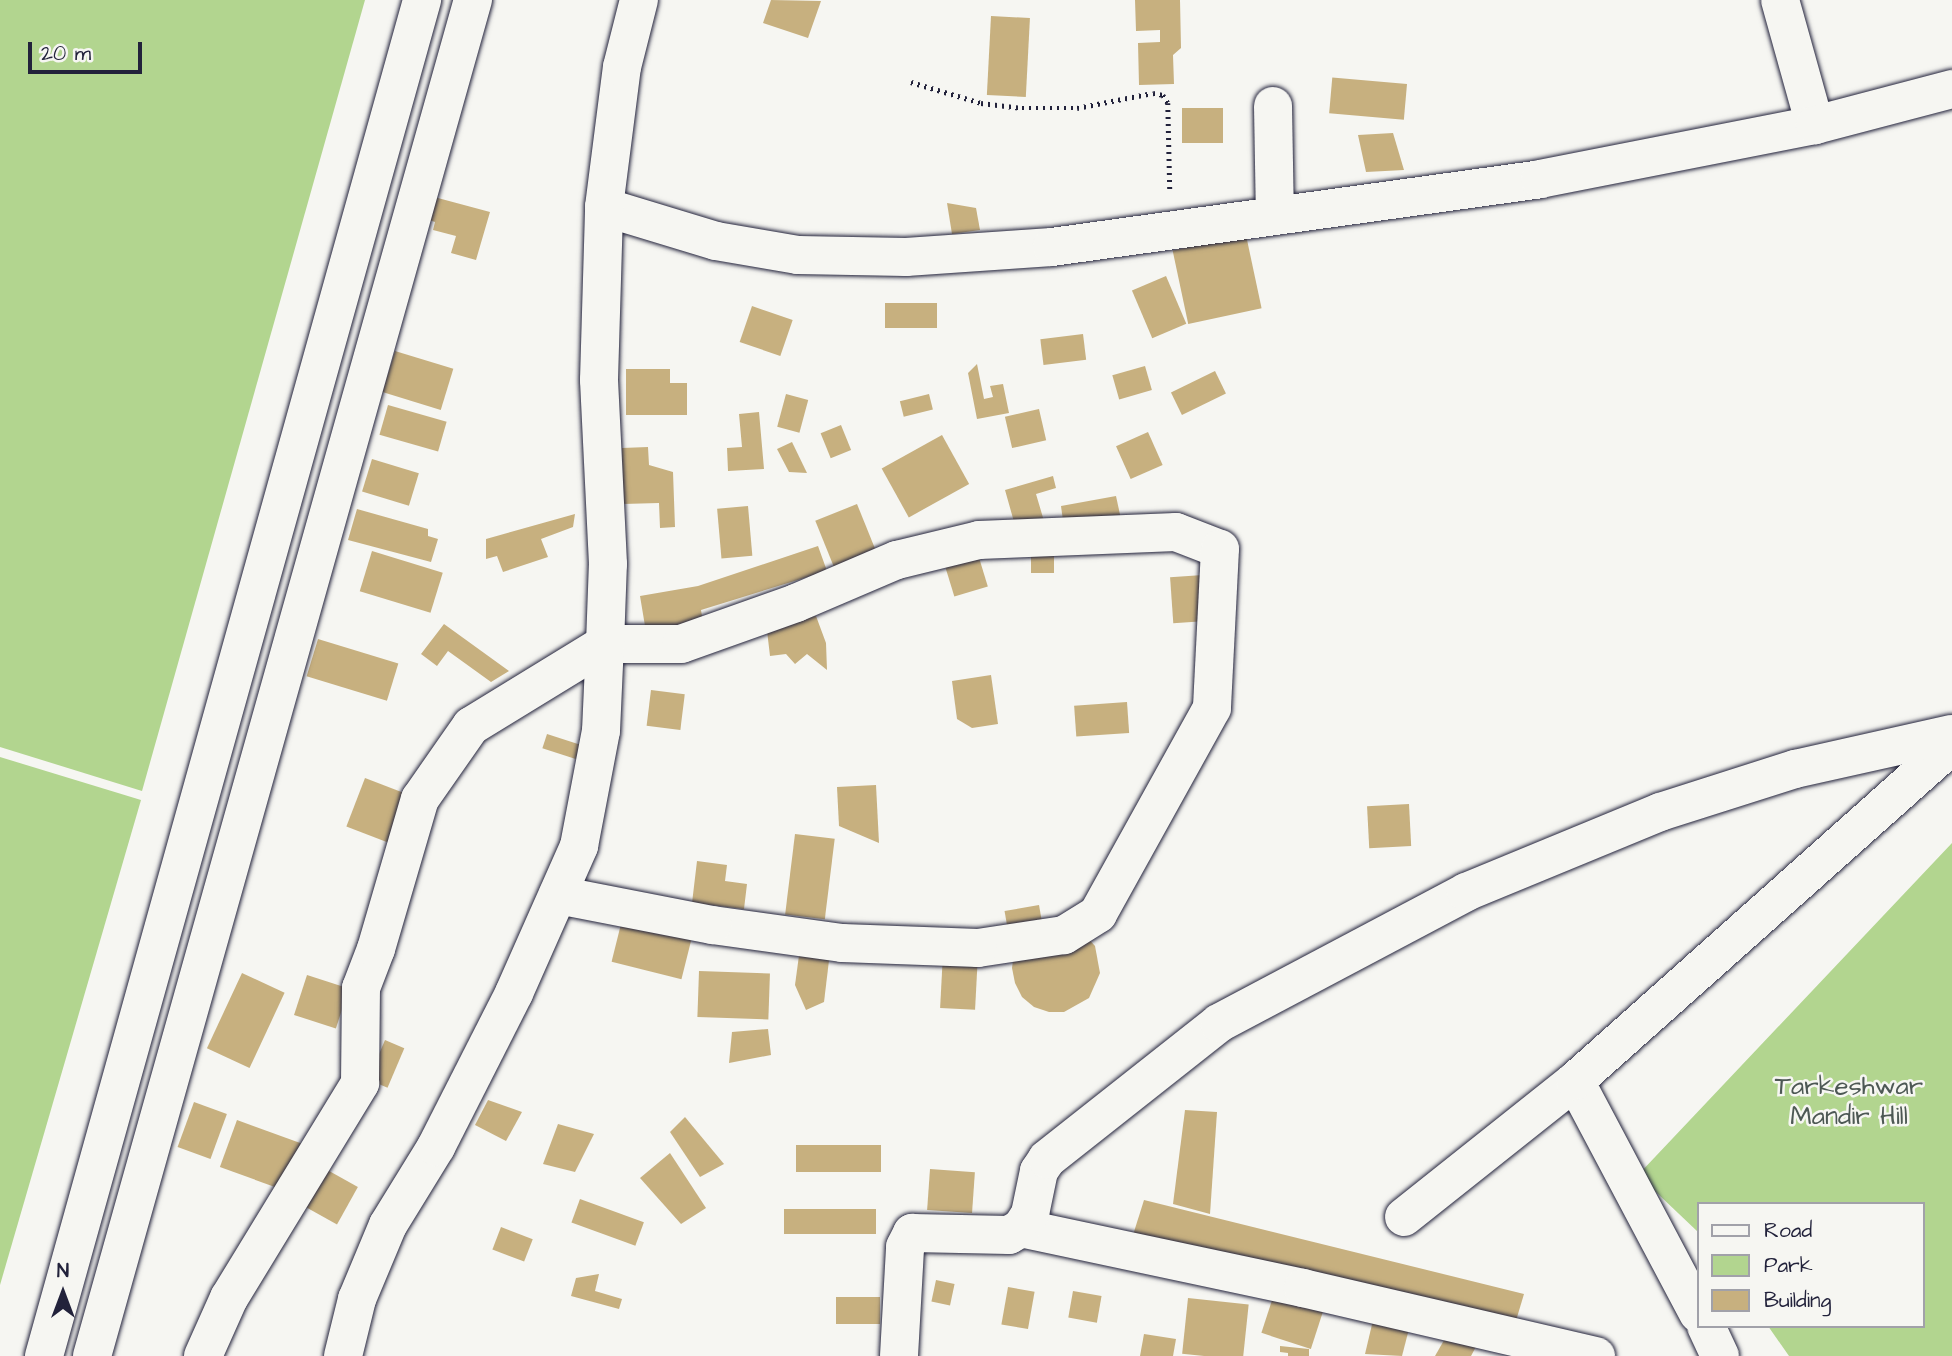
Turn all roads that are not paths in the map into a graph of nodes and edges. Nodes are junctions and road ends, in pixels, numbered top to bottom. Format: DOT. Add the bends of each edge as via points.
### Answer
graph roads {
  1 [pos="422,0"];
  2 [pos="473,0"];
  3 [pos="639,0"];
  4 [pos="1780,0"];
  5 [pos="1952,89"];
  6 [pos="1273,106"];
  7 [pos="1815,125"];
  8 [pos="604,206"];
  9 [pos="1275,216"];
  10 [pos="605,644"];
  11 [pos="1952,734"];
  12 [pos="1952,746"];
  13 [pos="558,895"];
  14 [pos="1576,1081"];
  15 [pos="1404,1217"];
  16 [pos="1021,1228"];
  17 [pos="1696,1309"];
  18 [pos="1707,1328"];
  19 [pos="44,1356"];
  20 [pos="92,1356"];
  21 [pos="203,1356"];
  22 [pos="343,1356"];
  23 [pos="899,1356"];
  24 [pos="1595,1356"];
  25 [pos="1720,1356"];
  1 -- 19 [label="street"];
  2 -- 20 [label="street"];
  3 -- 8 [label="street" via="622,67"];
  4 -- 7 [label="street"];
  5 -- 7 [label="street"];
  6 -- 9 [label="street"];
  7 -- 9 [label="street" via="1540,179"];
  8 -- 9 [label="street" via="716,241 798,255 906,257 1052,247"];
  8 -- 10 [label="street" via="599,380 608,564"];
  10 -- 13 [label="street" via="601,731 579,846"];
  10 -- 13 [label="street" via="681,644 897,560 979,540 1176,532 1220,549 1212,708 1098,914 1064,935 978,948 842,943 712,925"];
  10 -- 21 [label="street" via="471,726 420,799 361,988 360,1083 229,1298"];
  11 -- 16 [label="street" via="1795,769 1660,812 1441,905 1219,1023 1048,1158 1038,1171 1030,1214"];
  12 -- 14 [label="street"];
  13 -- 22 [label="street" via="442,1135 388,1225 357,1299"];
  14 -- 15 [label="street"];
  14 -- 17 [label="street"];
  16 -- 23 [label="street" via="1009,1235 912,1233 905,1247"];
  16 -- 24 [label="street"];
  18 -- 25 [label="street"];
}
